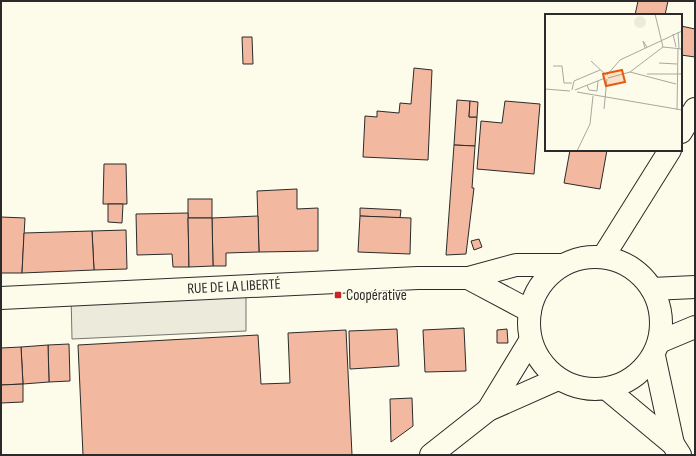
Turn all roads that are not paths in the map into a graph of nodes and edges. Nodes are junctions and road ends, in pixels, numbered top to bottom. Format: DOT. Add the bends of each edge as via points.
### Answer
graph roads {
  1 [pos="695,109"];
  2 [pos="682,130"];
  3 [pos="669,151"];
  4 [pos="604,257"];
  5 [pos="562,266"];
  6 [pos="468,278"];
  7 [pos="695,287"];
  8 [pos="652,289"];
  9 [pos="1,298"];
  10 [pos="530,310"];
  11 [pos="695,327"];
  12 [pos="530,341"];
  13 [pos="656,349"];
  14 [pos="558,379"];
  15 [pos="607,389"];
  16 [pos="488,410"];
  17 [pos="677,449"];
  18 [pos="431,455"];
  1 -- 2 [label="street"];
  3 -- 4 [label="street"];
  4 -- 5 [label="street" via="575,260"];
  4 -- 8 [label="street" via="636,270"];
  5 -- 6 [label="street, RUE DE LA LIBERTÉ" via="516,265"];
  5 -- 10 [label="street" via="551,274 536,293"];
  6 -- 9 [label="street, RUE DE LA LIBERTÉ" via="418,278"];
  6 -- 10 [label="street, RUE DE LA LIBERTÉ"];
  7 -- 8 [label="street"];
  8 -- 13 [label="street" via="661,312 662,328"];
  10 -- 12 [label="street"];
  11 -- 13 [label="street"];
  12 -- 14 [label="street" via="541,362"];
  12 -- 16 [label="street"];
  13 -- 15 [label="street" via="642,371 626,383"];
  13 -- 17 [label="street"];
  14 -- 15 [label="street" via="582,389"];
  14 -- 16 [label="street"];
  15 -- 17 [label="street"];
  16 -- 18 [label="street"];
}
